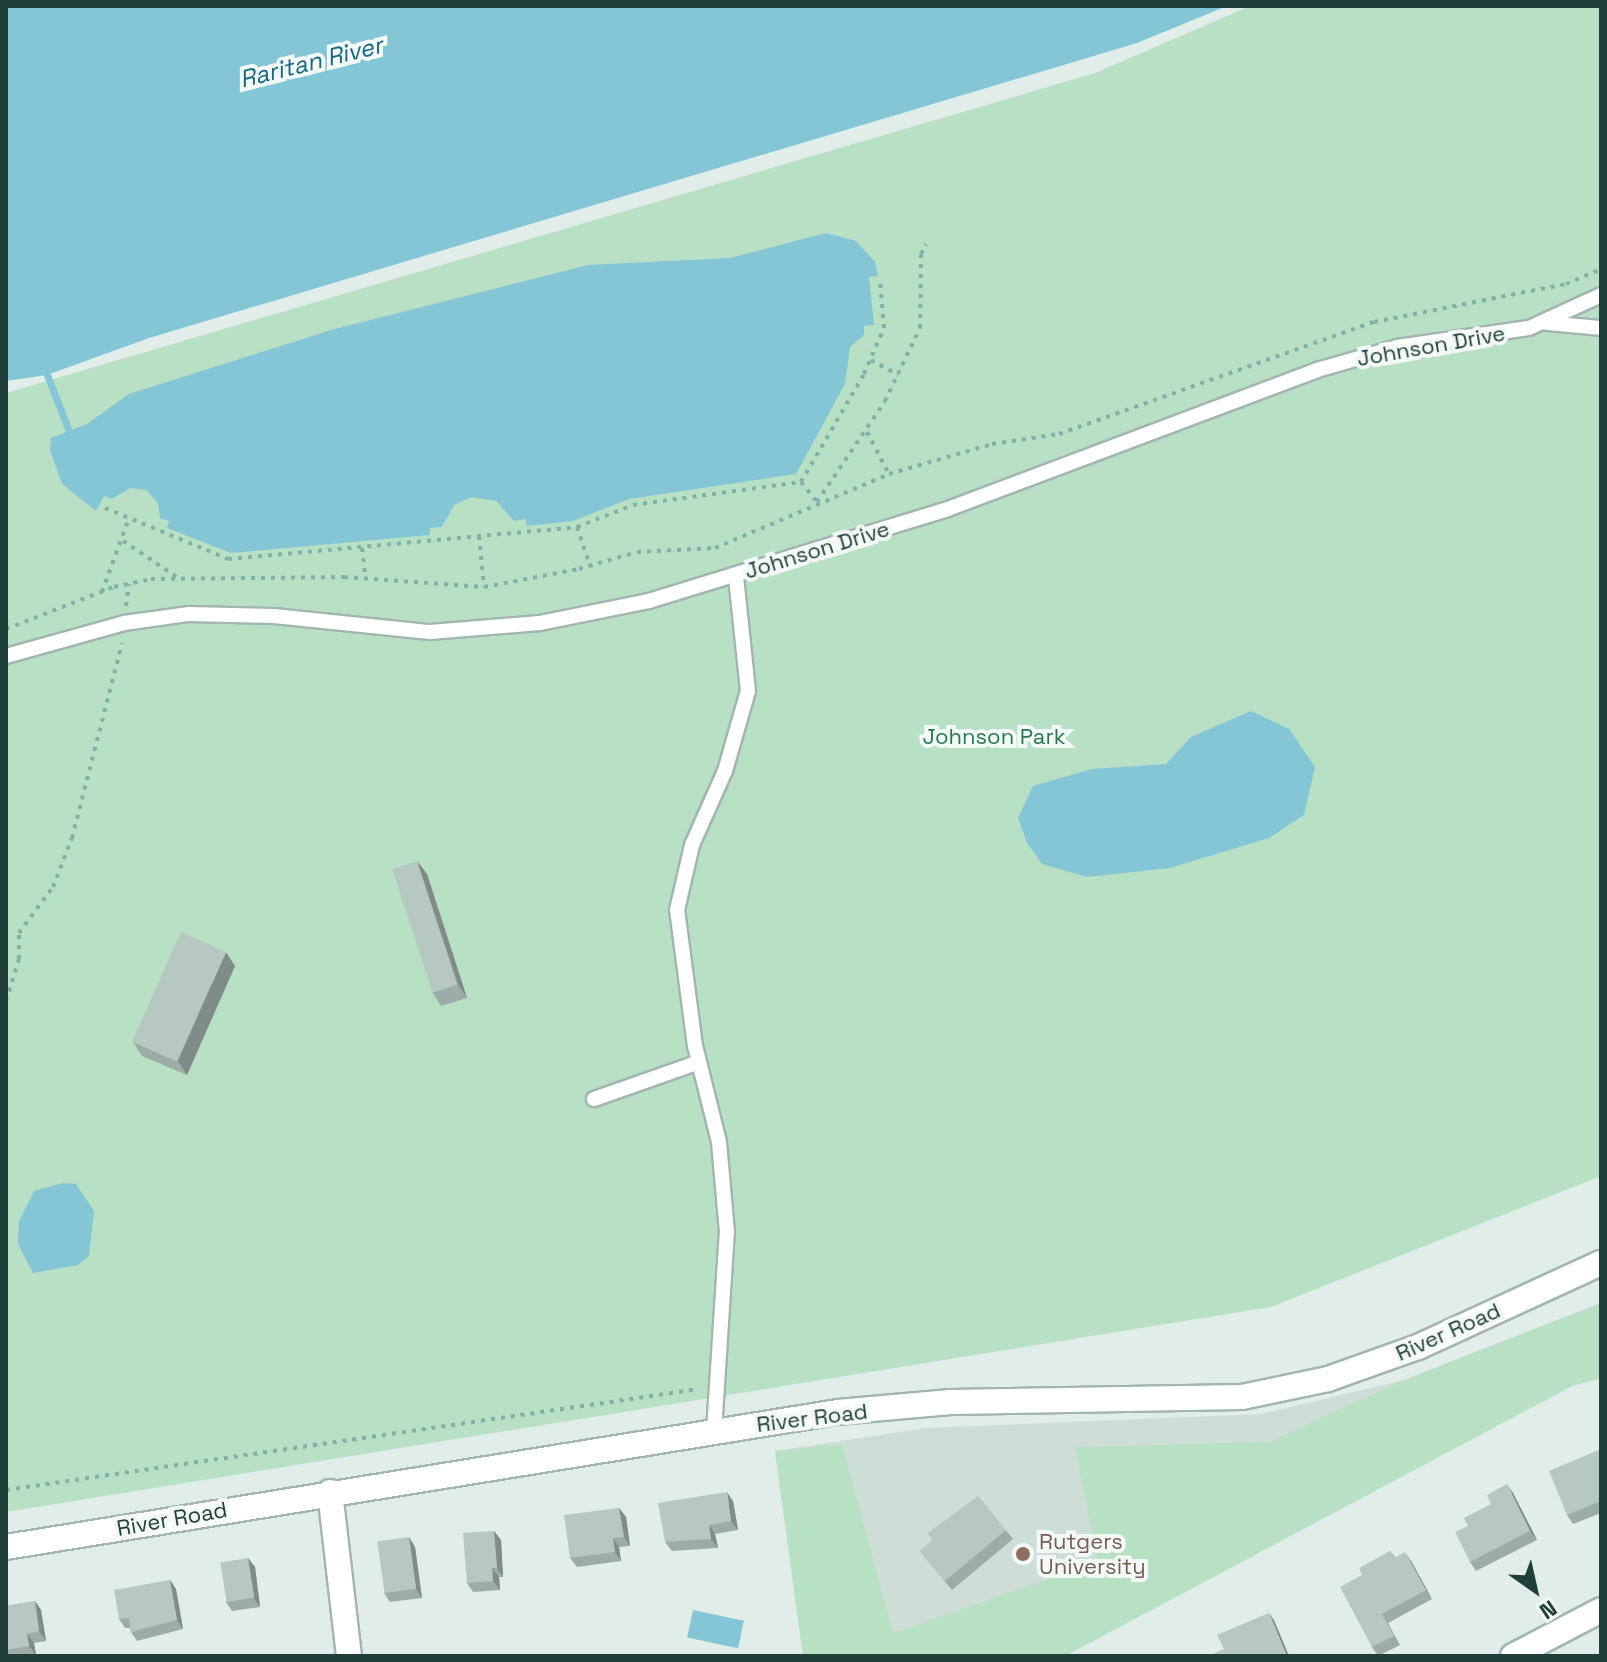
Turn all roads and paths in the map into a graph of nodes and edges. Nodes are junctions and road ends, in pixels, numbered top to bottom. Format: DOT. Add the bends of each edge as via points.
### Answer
graph roads {
  1 [pos="926,244"];
  2 [pos="1601,269"];
  3 [pos="880,279"];
  4 [pos="1601,295"];
  5 [pos="1547,323"];
  6 [pos="1601,328"];
  7 [pos="871,360"];
  8 [pos="898,375"];
  9 [pos="867,432"];
  10 [pos="889,474"];
  11 [pos="801,482"];
  12 [pos="817,502"];
  13 [pos="105,508"];
  14 [pos="129,518"];
  15 [pos="577,527"];
  16 [pos="479,536"];
  17 [pos="123,541"];
  18 [pos="362,548"];
  19 [pos="590,566"];
  20 [pos="736,576"];
  21 [pos="179,579"];
  22 [pos="366,579"];
  23 [pos="129,584"];
  24 [pos="484,587"];
  25 [pos="102,592"];
  26 [pos="126,609"];
  27 [pos="6,629"];
  28 [pos="122,637"];
  29 [pos="6,656"];
  30 [pos="6,1001"];
  31 [pos="699,1062"];
  32 [pos="594,1099"];
  33 [pos="1601,1263"];
  34 [pos="717,1386"];
  35 [pos="714,1431"];
  36 [pos="6,1490"];
  37 [pos="330,1492"];
  38 [pos="6,1547"];
  39 [pos="1601,1610"];
  40 [pos="349,1656"];
  41 [pos="1513,1656"];
  1 -- 8 [label="path" via="921,254 920,328"];
  2 -- 10 [label="path" via="1566,284 1374,322 1059,434 992,444"];
  3 -- 7 [label="path" via="884,328"];
  4 -- 5 [label="lane, Johnson Drive"];
  5 -- 6 [label="lane"];
  5 -- 20 [label="lane, Johnson Drive" via="1397,347 1317,370 945,510"];
  7 -- 8 [label="path"];
  7 -- 11 [label="path"];
  8 -- 9 [label="path"];
  9 -- 10 [label="path"];
  9 -- 12 [label="path"];
  10 -- 12 [label="path"];
  11 -- 12 [label="path"];
  11 -- 15 [label="path" via="633,505"];
  12 -- 19 [label="path" via="715,548 637,552"];
  13 -- 14 [label="path"];
  14 -- 17 [label="path"];
  14 -- 18 [label="path" via="228,559"];
  15 -- 16 [label="path"];
  15 -- 19 [label="path"];
  16 -- 18 [label="path"];
  16 -- 24 [label="path"];
  17 -- 21 [label="path"];
  17 -- 25 [label="path"];
  18 -- 22 [label="path"];
  19 -- 24 [label="path"];
  20 -- 29 [label="lane, Johnson Drive" via="649,601 540,623 430,632 274,616 189,614 124,623"];
  20 -- 31 [label="lane" via="748,691 725,771 692,845 677,910"];
  21 -- 22 [label="path"];
  21 -- 23 [label="path"];
  22 -- 24 [label="path"];
  23 -- 25 [label="path"];
  23 -- 26 [label="path"];
  25 -- 27 [label="path"];
  28 -- 30 [label="path" via="113,692 72,838 53,887 19,933 19,959"];
  31 -- 32 [label="lane"];
  31 -- 34 [label="lane" via="719,1142 727,1232"];
  33 -- 35 [label="street, River Road" via="1418,1347 1328,1379 1242,1397 951,1402"];
  34 -- 35 [label="lane"];
  34 -- 36 [label="path"];
  35 -- 37 [label="street, River Road"];
  37 -- 38 [label="street, River Road"];
  37 -- 40 [label="street"];
  39 -- 41 [label="street"];
}
